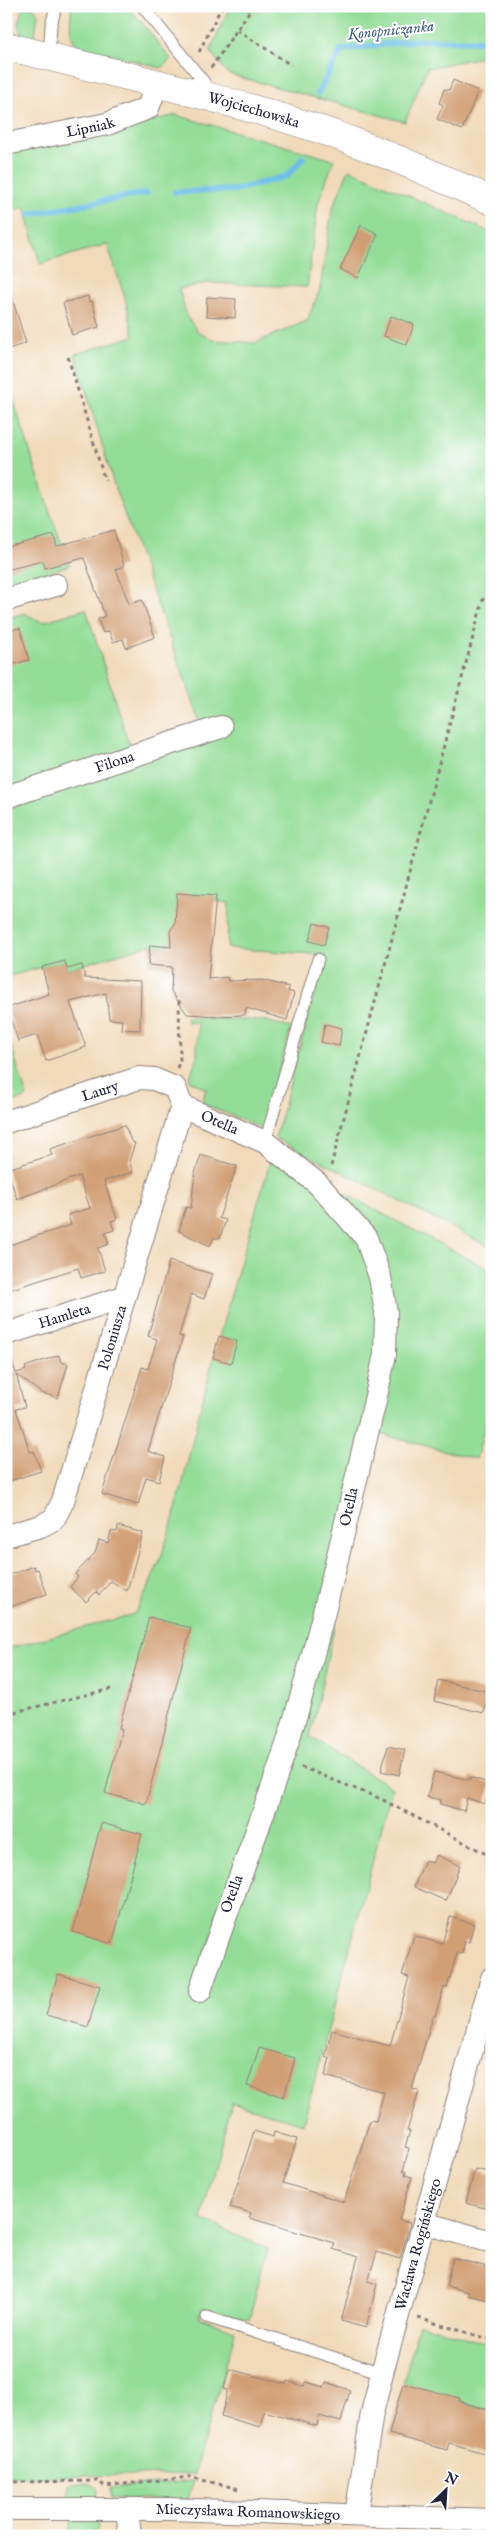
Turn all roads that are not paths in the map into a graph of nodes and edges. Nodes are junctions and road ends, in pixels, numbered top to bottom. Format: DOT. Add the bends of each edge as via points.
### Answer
graph roads {
  1 [pos="56,6"];
  2 [pos="142,6"];
  3 [pos="6,46"];
  4 [pos="49,57"];
  5 [pos="157,84"];
  6 [pos="213,98"];
  7 [pos="6,144"];
  8 [pos="492,201"];
  9 [pos="56,585"];
  10 [pos="6,600"];
  11 [pos="221,727"];
  12 [pos="6,798"];
  13 [pos="318,959"];
  14 [pos="182,1106"];
  15 [pos="6,1122"];
  16 [pos="265,1142"];
  17 [pos="124,1297"];
  18 [pos="6,1334"];
  19 [pos="6,1536"];
  20 [pos="492,1978"];
  21 [pos="200,1991"];
  22 [pos="482,2045"];
  23 [pos="424,2223"];
  24 [pos="492,2242"];
  25 [pos="208,2317"];
  26 [pos="382,2373"];
  27 [pos="6,2509"];
  28 [pos="127,2509"];
  29 [pos="356,2515"];
  30 [pos="492,2520"];
  31 [pos="431,2527"];
  32 [pos="130,2536"];
  1 -- 4 [label="lane"];
  2 -- 6 [label="lane" via="204,82"];
  3 -- 4 [label="street, Wojciechowska"];
  4 -- 5 [label="street, Wojciechowska"];
  5 -- 6 [label="street, Wojciechowska"];
  5 -- 7 [label="street, Lipniak" via="148,108 107,124"];
  6 -- 8 [label="street, Wojciechowska" via="368,146"];
  9 -- 10 [label="street"];
  11 -- 12 [label="street, Filona"];
  13 -- 16 [label="lane"];
  14 -- 15 [label="street, Laury" via="175,1088 154,1079 139,1078"];
  14 -- 16 [label="street, Otella"];
  14 -- 17 [label="street, Poloniusza"];
  16 -- 21 [label="street, Otella" via="318,1184 366,1238 380,1277 386,1312 386,1354 303,1692"];
  17 -- 18 [label="street, Hamleta"];
  17 -- 19 [label="street, Poloniusza" via="63,1501 54,1519"];
  20 -- 22 [label="street, Wacława Rogińskiego"];
  22 -- 23 [label="street, Wacława Rogińskiego"];
  23 -- 24 [label="street"];
  23 -- 26 [label="street, Wacława Rogińskiego"];
  25 -- 26 [label="lane"];
  26 -- 29 [label="street, Wacława Rogińskiego" via="372,2413"];
  27 -- 28 [label="street, Mieczysława Romanowskiego"];
  28 -- 29 [label="street, Mieczysława Romanowskiego"];
  28 -- 32 [label="street"];
  29 -- 31 [label="street, Mieczysława Romanowskiego"];
  30 -- 31 [label="street, Mieczysława Romanowskiego"];
}
